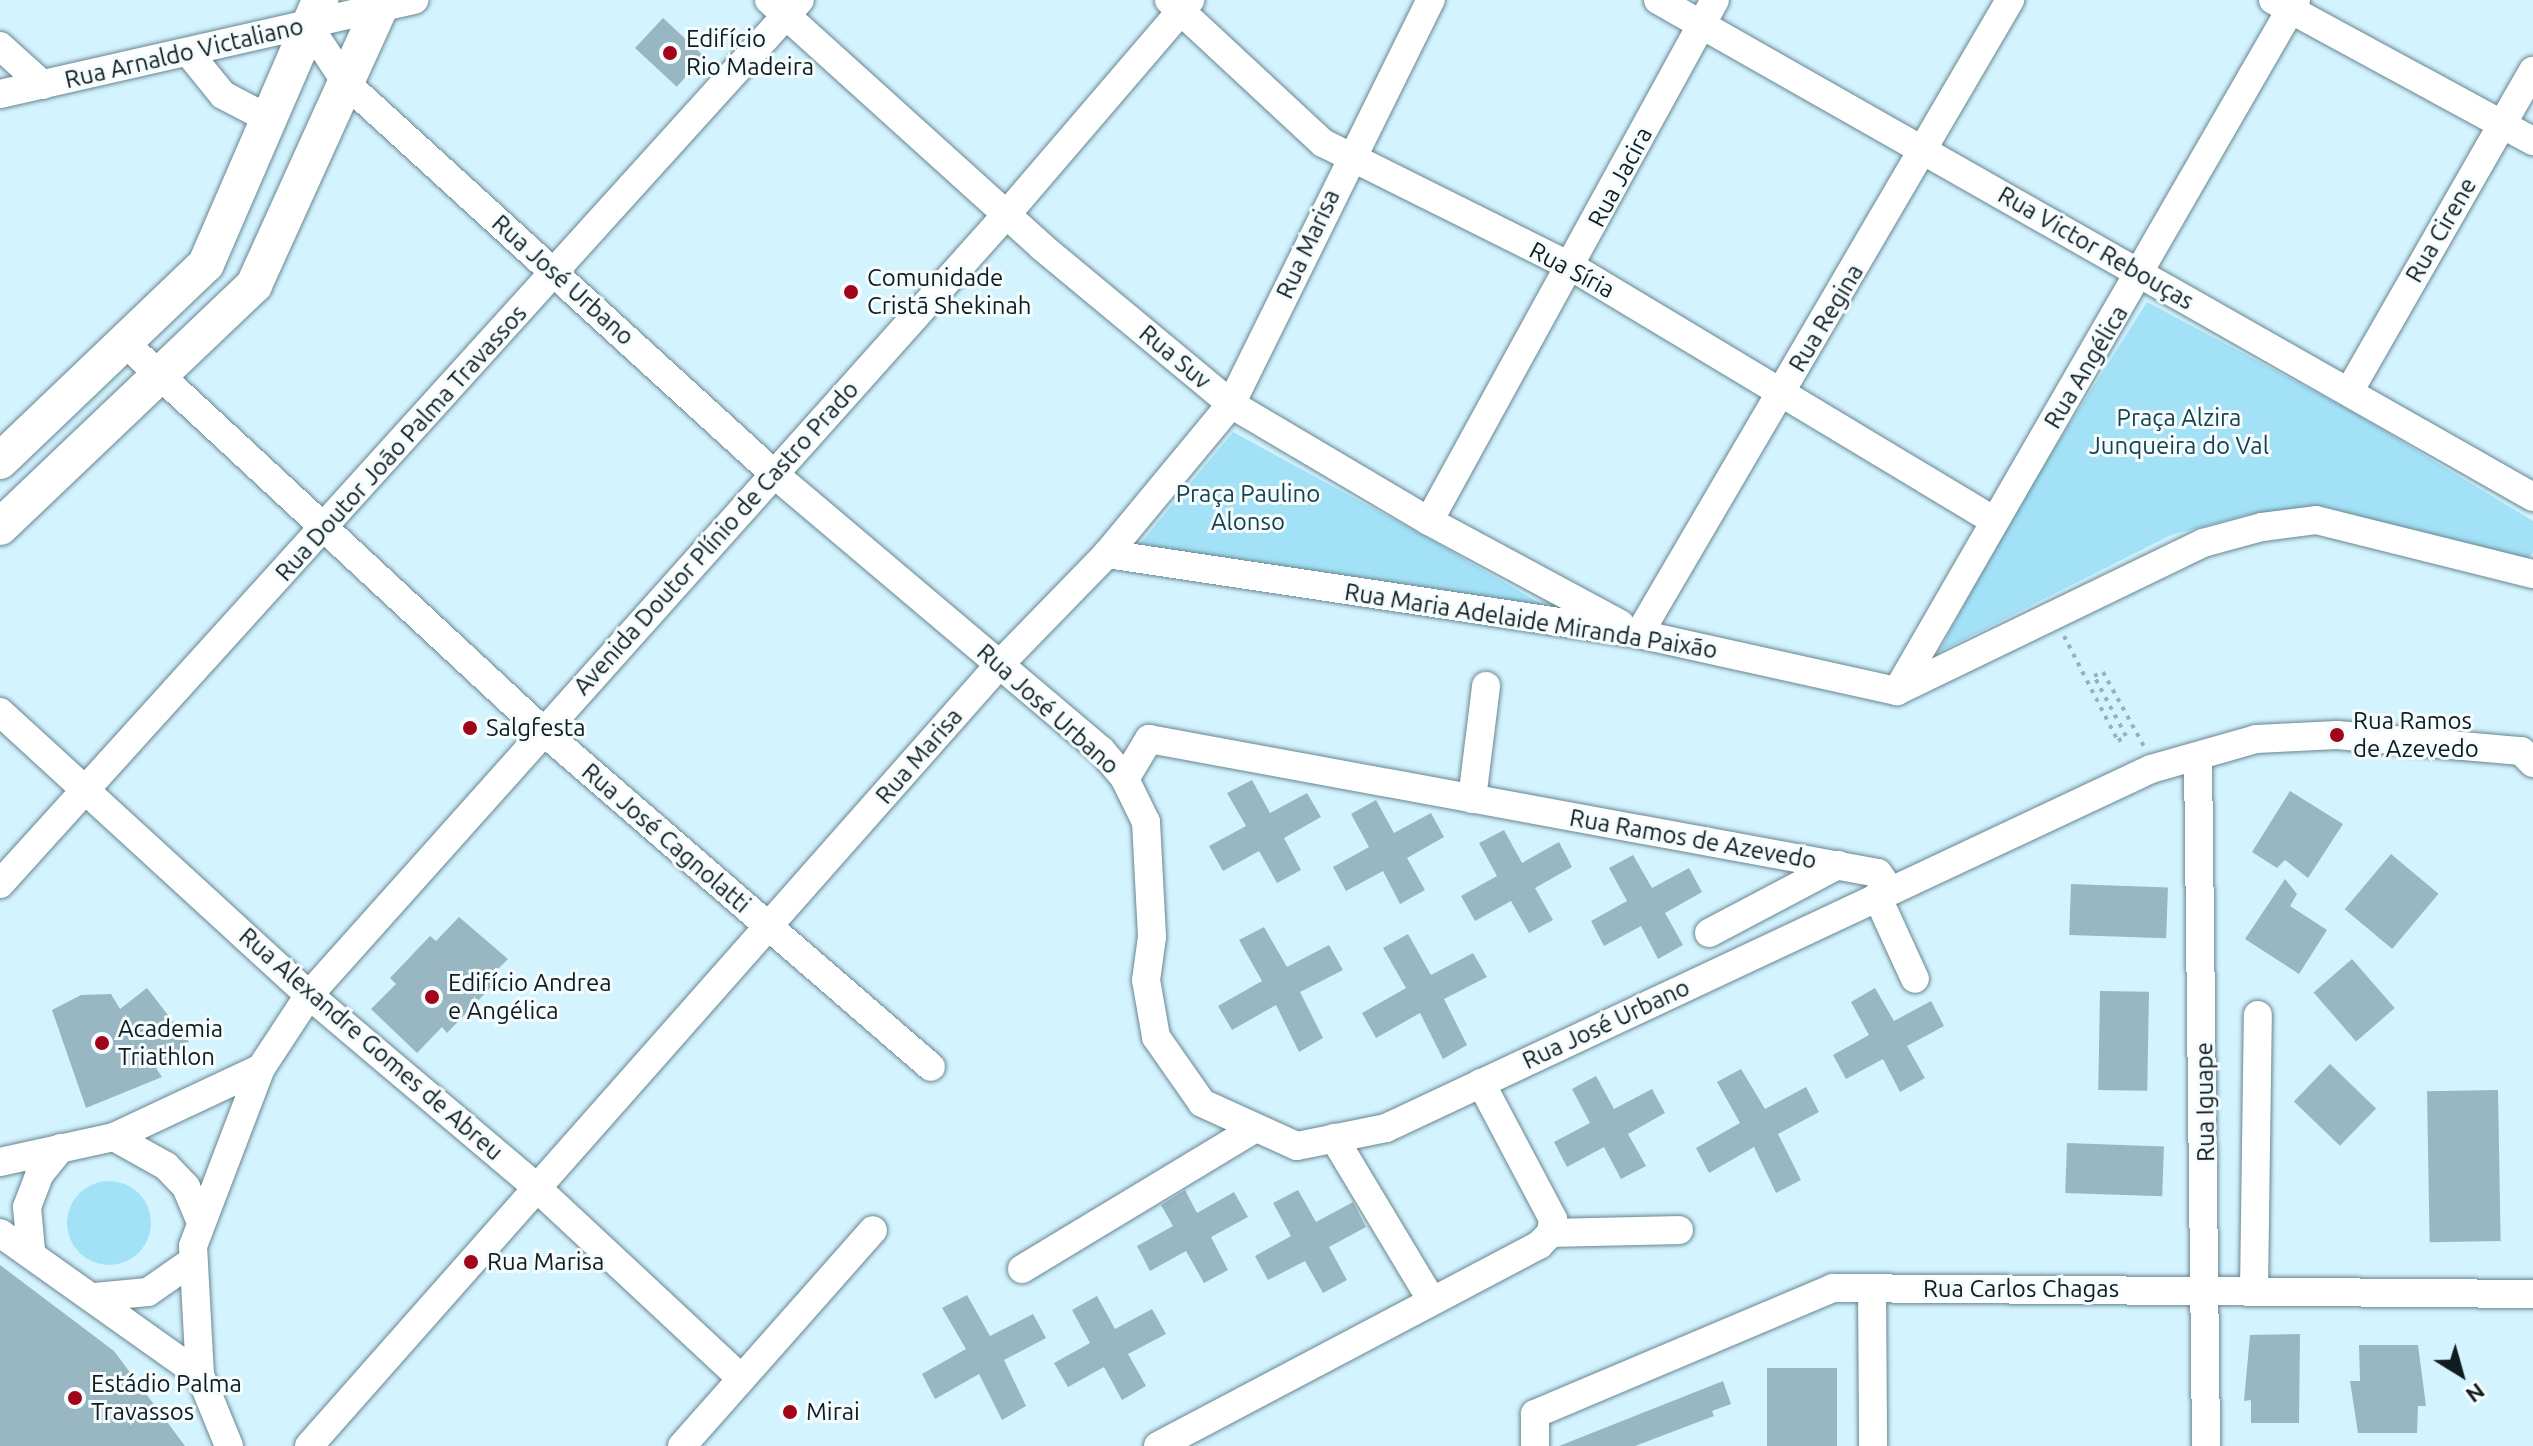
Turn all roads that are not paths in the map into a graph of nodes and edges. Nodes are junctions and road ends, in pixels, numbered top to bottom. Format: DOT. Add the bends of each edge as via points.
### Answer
graph roads {
  1 [pos="1431,0"];
  2 [pos="1658,0"];
  3 [pos="1715,0"];
  4 [pos="2010,0"];
  5 [pos="392,2"];
  6 [pos="2287,3"];
  7 [pos="1179,4"];
  8 [pos="785,5"];
  9 [pos="314,13"];
  10 [pos="1701,25"];
  11 [pos="0,46"];
  12 [pos="188,52"];
  13 [pos="2533,71"];
  14 [pos="347,84"];
  15 [pos="43,85"];
  16 [pos="0,94"];
  17 [pos="269,119"];
  18 [pos="2502,123"];
  19 [pos="2533,141"];
  20 [pos="1925,150"];
  21 [pos="1348,158"];
  22 [pos="1006,215"];
  23 [pos="1572,267"];
  24 [pos="555,272"];
  25 [pos="2141,275"];
  26 [pos="124,342"];
  27 [pos="159,380"];
  28 [pos="2350,390"];
  29 [pos="1783,391"];
  30 [pos="1231,404"];
  31 [pos="0,461"];
  32 [pos="773,473"];
  33 [pos="2533,497"];
  34 [pos="1993,520"];
  35 [pos="1429,521"];
  36 [pos="0,527"];
  37 [pos="324,529"];
  38 [pos="1107,554"];
  39 [pos="2531,571"];
  40 [pos="1639,634"];
  41 [pos="1000,664"];
  42 [pos="1486,686"];
  43 [pos="1897,691"];
  44 [pos="0,712"];
  45 [pos="543,731"];
  46 [pos="2198,757"];
  47 [pos="2533,763"];
  48 [pos="1125,779"];
  49 [pos="85,786"];
  50 [pos="1472,799"];
  51 [pos="1838,865"];
  52 [pos="0,884"];
  53 [pos="1883,893"];
  54 [pos="769,928"];
  55 [pos="1709,933"];
  56 [pos="1915,979"];
  57 [pos="309,995"];
  58 [pos="2258,1015"];
  59 [pos="931,1067"];
  60 [pos="261,1068"];
  61 [pos="1481,1083"];
  62 [pos="1252,1130"];
  63 [pos="114,1137"];
  64 [pos="1334,1138"];
  65 [pos="61,1148"];
  66 [pos="0,1162"];
  67 [pos="537,1188"];
  68 [pos="199,1218"];
  69 [pos="873,1230"];
  70 [pos="1679,1230"];
  71 [pos="0,1233"];
  72 [pos="1551,1233"];
  73 [pos="31,1250"];
  74 [pos="191,1262"];
  75 [pos="1022,1269"];
  76 [pos="1872,1288"];
  77 [pos="2208,1290"];
  78 [pos="2254,1290"];
  79 [pos="2533,1294"];
  80 [pos="95,1297"];
  81 [pos="1432,1301"];
  82 [pos="200,1375"];
  83 [pos="741,1378"];
  84 [pos="229,1446"];
  85 [pos="309,1446"];
  86 [pos="682,1446"];
  87 [pos="1158,1446"];
  88 [pos="1535,1446"];
  89 [pos="1873,1446"];
  90 [pos="2206,1446"];
  1 -- 21 [label="street, Rua Marisa"];
  2 -- 10 [label="street, Rua Victor Rebouças"];
  3 -- 10 [label="street, Rua Jacira"];
  4 -- 20 [label="street, Rua Regina"];
  5 -- 9 [label="street, Rua Arnaldo Victaliano"];
  5 -- 14 [label="main road"];
  6 -- 18 [label="street"];
  6 -- 25 [label="street, Rua Angélica"];
  7 -- 21 [label="street, Rua Síria" via="1323,143"];
  7 -- 22 [label="street, Avenida Doutor Plínio de Castro Prado"];
  8 -- 22 [label="street, Rua Suv"];
  8 -- 24 [label="street, Rua Doutor João Palma Travassos"];
  9 -- 12 [label="street, Rua Arnaldo Victaliano"];
  9 -- 14 [label="street, Rua José Urbano"];
  9 -- 17 [label="main road"];
  10 -- 20 [label="street, Rua Victor Rebouças"];
  10 -- 23 [label="street, Rua Jacira"];
  11 -- 15 [label="street"];
  12 -- 15 [label="street, Rua Arnaldo Victaliano"];
  12 -- 17 [label="street" via="223,95"];
  13 -- 18 [label="street, Rua Cirene"];
  14 -- 24 [label="street, Rua José Urbano"];
  14 -- 27 [label="main road" via="254,285"];
  15 -- 16 [label="street, Rua Arnaldo Victaliano"];
  17 -- 26 [label="main road" via="206,264"];
  18 -- 19 [label="street"];
  18 -- 28 [label="street, Rua Cirene"];
  20 -- 25 [label="street, Rua Victor Rebouças"];
  20 -- 29 [label="street, Rua Regina"];
  21 -- 23 [label="street, Rua Síria"];
  21 -- 30 [label="street, Rua Marisa"];
  22 -- 30 [label="street, Rua Suv"];
  22 -- 32 [label="street, Avenida Doutor Plínio de Castro Prado"];
  23 -- 29 [label="street, Rua Síria"];
  23 -- 35 [label="street, Rua Jacira"];
  24 -- 32 [label="street, Rua José Urbano"];
  24 -- 37 [label="street, Rua Doutor João Palma Travassos"];
  25 -- 28 [label="street, Rua Victor Rebouças"];
  25 -- 34 [label="street, Rua Angélica"];
  26 -- 27 [label="street, Rua José Cagnolatti"];
  26 -- 31 [label="main road"];
  27 -- 36 [label="main road"];
  27 -- 37 [label="street, Rua José Cagnolatti"];
  28 -- 33 [label="street, Rua Victor Rebouças"];
  29 -- 34 [label="street, Rua Síria"];
  29 -- 40 [label="street, Rua Regina"];
  30 -- 35 [label="street, Rua Suv"];
  30 -- 38 [label="street, Rua Marisa"];
  32 -- 41 [label="street, Rua José Urbano"];
  32 -- 45 [label="street, Avenida Doutor Plínio de Castro Prado"];
  34 -- 43 [label="street, Rua Angélica"];
  35 -- 40 [label="street, Rua Suv"];
  37 -- 45 [label="street, Rua José Cagnolatti"];
  37 -- 49 [label="street, Rua Doutor João Palma Travassos"];
  38 -- 40 [label="street, Rua Maria Adelaide Miranda Paixão"];
  38 -- 41 [label="street, Rua Marisa"];
  39 -- 43 [label="street" via="2316,520 2203,543"];
  40 -- 43 [label="street, Rua Maria Adelaide Miranda Paixão"];
  41 -- 48 [label="street, Rua José Urbano"];
  41 -- 54 [label="street, Rua Marisa"];
  42 -- 50 [label="street"];
  44 -- 49 [label="street, Rua Alexandre Gomes de Abreu"];
  45 -- 54 [label="street, Rua José Cagnolatti"];
  45 -- 57 [label="street, Avenida Doutor Plínio de Castro Prado"];
  46 -- 47 [label="street" via="2256,739 2337,735 2521,751"];
  46 -- 53 [label="street" via="2151,769"];
  46 -- 77 [label="street, Rua Iguape"];
  48 -- 50 [label="street, Rua Ramos de Azevedo" via="1149,739"];
  48 -- 62 [label="street, Rua José Urbano" via="1146,822 1152,937 1146,980 1156,1037 1202,1103"];
  49 -- 52 [label="street, Rua Doutor João Palma Travassos"];
  49 -- 57 [label="street, Rua Alexandre Gomes de Abreu"];
  50 -- 51 [label="street, Rua Ramos de Azevedo"];
  51 -- 53 [label="street, Rua Ramos de Azevedo" via="1878,873"];
  51 -- 55 [label="street"];
  53 -- 56 [label="street"];
  53 -- 61 [label="street, Rua José Urbano"];
  54 -- 59 [label="street, Rua José Cagnolatti"];
  54 -- 67 [label="street, Rua Marisa"];
  57 -- 60 [label="street, Avenida Doutor Plínio de Castro Prado"];
  57 -- 67 [label="street, Rua Alexandre Gomes de Abreu"];
  58 -- 78 [label="street"];
  60 -- 63 [label="street"];
  60 -- 68 [label="street, Avenida Doutor Plínio de Castro Prado"];
  61 -- 64 [label="street, Rua José Urbano" via="1386,1128"];
  61 -- 72 [label="street" via="1553,1219"];
  62 -- 64 [label="street, Rua José Urbano" via="1297,1146"];
  62 -- 75 [label="street"];
  63 -- 65 [label="street"];
  63 -- 68 [label="street" via="166,1166 186,1187"];
  64 -- 81 [label="street"];
  65 -- 66 [label="street"];
  65 -- 73 [label="street" via="39,1175 27,1207"];
  67 -- 83 [label="street, Rua Alexandre Gomes de Abreu"];
  67 -- 85 [label="street, Rua Marisa"];
  68 -- 74 [label="street, Avenida Doutor Plínio de Castro Prado"];
  69 -- 83 [label="street"];
  70 -- 72 [label="street"];
  71 -- 73 [label="street"];
  72 -- 81 [label="street"];
  73 -- 80 [label="street"];
  74 -- 80 [label="street" via="148,1292"];
  74 -- 82 [label="street, Avenida Doutor Plínio de Castro Prado"];
  76 -- 77 [label="street, Rua Carlos Chagas"];
  76 -- 88 [label="street, Rua Carlos Chagas" via="1833,1288 1535,1414"];
  76 -- 89 [label="street"];
  77 -- 78 [label="street, Rua Carlos Chagas"];
  77 -- 90 [label="street, Rua Iguape"];
  78 -- 79 [label="street, Rua Carlos Chagas"];
  80 -- 82 [label="street"];
  81 -- 87 [label="street"];
  82 -- 84 [label="street, Avenida Doutor Plínio de Castro Prado"];
  83 -- 86 [label="street"];
}
